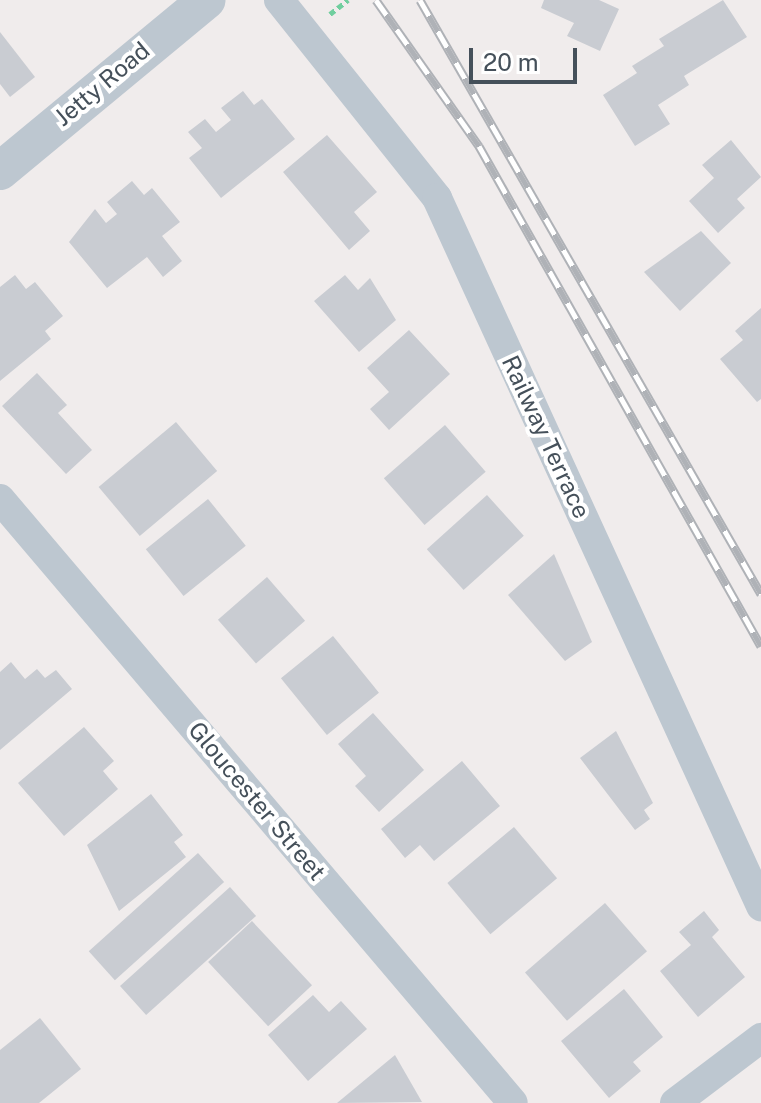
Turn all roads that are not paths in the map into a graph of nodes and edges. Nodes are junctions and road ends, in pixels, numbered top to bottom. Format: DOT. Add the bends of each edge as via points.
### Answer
graph roads {
  1 [pos="207,0"];
  2 [pos="279,0"];
  3 [pos="0,171"];
  4 [pos="0,499"];
  5 [pos="761,906"];
  6 [pos="761,1038"];
  7 [pos="513,1103"];
  8 [pos="675,1103"];
  1 -- 3 [label="street, Jetty Road"];
  2 -- 5 [label="street, Railway Terrace" via="437,198"];
  4 -- 7 [label="street, Gloucester Street"];
  6 -- 8 [label="street"];
}
